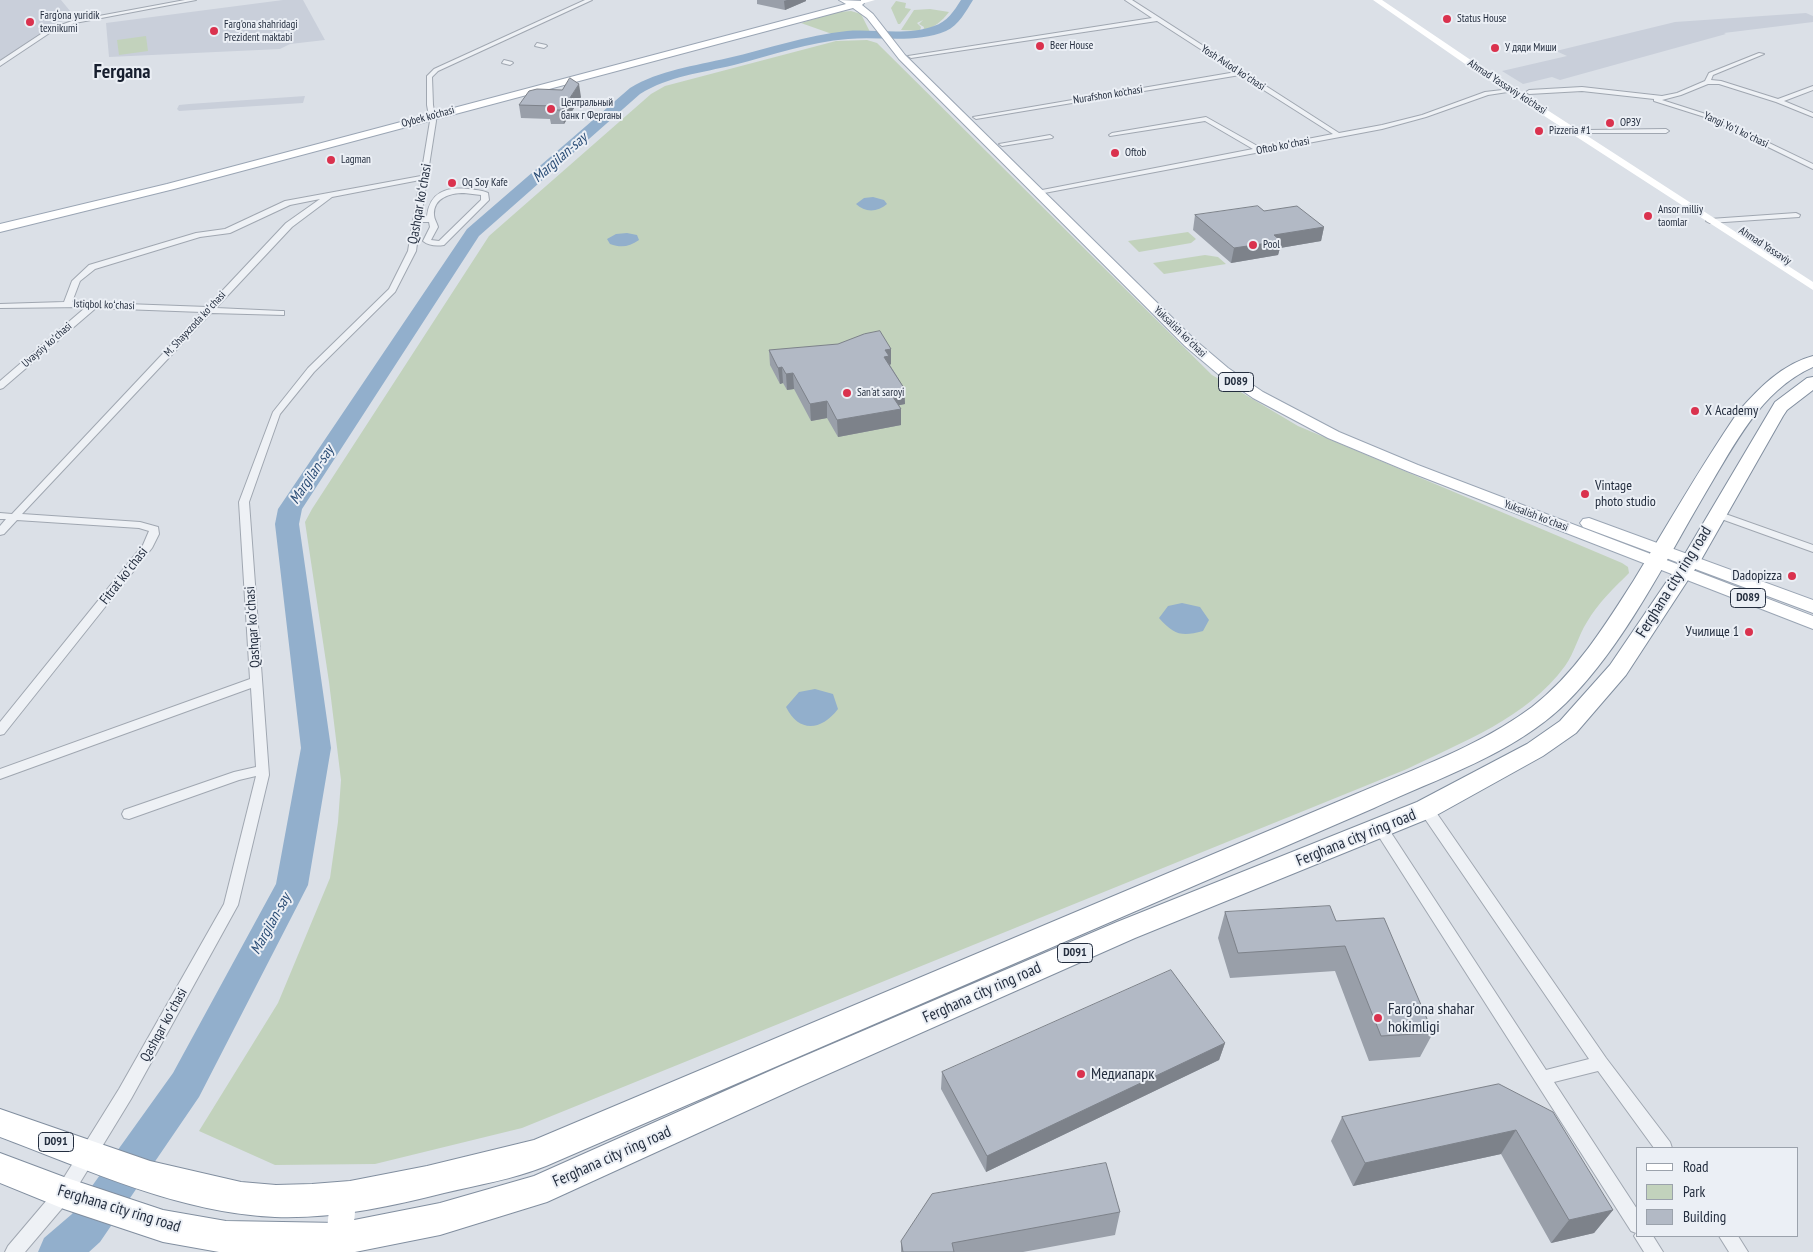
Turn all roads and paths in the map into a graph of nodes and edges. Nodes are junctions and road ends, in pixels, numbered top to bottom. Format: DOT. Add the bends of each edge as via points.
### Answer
graph roads {
  1 [pos="193,0"];
  2 [pos="589,0"];
  3 [pos="1128,0"];
  4 [pos="1377,0"];
  5 [pos="1389,0"];
  6 [pos="856,1"];
  7 [pos="1158,19"];
  8 [pos="889,36"];
  9 [pos="1453,41"];
  10 [pos="537,45"];
  11 [pos="544,46"];
  12 [pos="1462,46"];
  13 [pos="1762,54"];
  14 [pos="911,56"];
  15 [pos="0,64"];
  16 [pos="1240,73"];
  17 [pos="1707,82"];
  18 [pos="1813,88"];
  19 [pos="1511,91"];
  20 [pos="1529,92"];
  21 [pos="1656,100"];
  22 [pos="1778,101"];
  23 [pos="432,113"];
  24 [pos="1813,115"];
  25 [pos="976,117"];
  26 [pos="1666,131"];
  27 [pos="1588,132"];
  28 [pos="1112,135"];
  29 [pos="1338,135"];
  30 [pos="1050,137"];
  31 [pos="1002,144"];
  32 [pos="1261,151"];
  33 [pos="1813,167"];
  34 [pos="425,177"];
  35 [pos="1045,191"];
  36 [pos="330,195"];
  37 [pos="1796,215"];
  38 [pos="430,218"];
  39 [pos="417,220"];
  40 [pos="1724,220"];
  41 [pos="1710,222"];
  42 [pos="0,224"];
  43 [pos="0,228"];
  44 [pos="1809,275"];
  45 [pos="1813,288"];
  46 [pos="67,304"];
  47 [pos="94,305"];
  48 [pos="0,306"];
  49 [pos="208,310"];
  50 [pos="282,313"];
  51 [pos="1813,361"];
  52 [pos="1813,382"];
  53 [pos="0,386"];
  54 [pos="1717,514"];
  55 [pos="0,516"];
  56 [pos="15,516"];
  57 [pos="0,532"];
  58 [pos="1813,548"];
  59 [pos="1658,556"];
  60 [pos="1687,566"];
  61 [pos="1813,607"];
  62 [pos="1813,623"];
  63 [pos="256,681"];
  64 [pos="0,731"];
  65 [pos="263,770"];
  66 [pos="0,774"];
  67 [pos="1426,809"];
  68 [pos="129,814"];
  69 [pos="1381,829"];
  70 [pos="1044,937"];
  71 [pos="1058,960"];
  72 [pos="1601,1063"];
  73 [pos="1542,1078"];
  74 [pos="0,1123"];
  75 [pos="1663,1147"];
  76 [pos="100,1158"];
  77 [pos="0,1168"];
  78 [pos="73,1196"];
  79 [pos="343,1198"];
  80 [pos="1636,1223"];
  81 [pos="1644,1237"];
  82 [pos="1729,1237"];
  83 [pos="337,1246"];
  84 [pos="14,1252"];
  85 [pos="1654,1252"];
  86 [pos="1739,1252"];
  1 -- 15 [label="street" via="74,22 49,31"];
  2 -- 23 [label="street, Qashqar koʻchasi" via="436,70 429,77"];
  3 -- 7 [label="street, Yosh Avlod koʻchasi"];
  4 -- 19 [label="main road, Ahmad Yassaviy ko'chasi"];
  5 -- 9 [label="main road"];
  6 -- 8 [label="main road, Yuksalish koʻchasi / D089" via="880,13"];
  6 -- 23 [label="main road, Oybek ko‘chasi"];
  7 -- 14 [label="street"];
  7 -- 16 [label="street, Yosh Avlod koʻchasi"];
  8 -- 14 [label="main road, Yuksalish koʻchasi / D089"];
  8 -- 35 [label="main road, Yuksalish koʻchasi / D089"];
  10 -- 11 [label="street"];
  12 -- 20 [label="main road, Ahmad Yassaviy ko'chasi"];
  13 -- 17 [label="street" via="1712,74"];
  14 -- 25 [label="main road, Yuksalish koʻchasi / D089"];
  16 -- 25 [label="street, Nurafshon ko'chasi"];
  16 -- 29 [label="street, Yosh Avlod koʻchasi"];
  17 -- 20 [label="street" via="1662,98 1582,89"];
  17 -- 22 [label="street" via="1738,87"];
  18 -- 22 [label="street"];
  19 -- 29 [label="street, Oftob koʻchasi" via="1487,93 1424,116"];
  19 -- 41 [label="main road, Ahmad Yassaviy ko'chasi"];
  20 -- 27 [label="main road, Ahmad Yassaviy ko'chasi"];
  21 -- 33 [label="street, Yangi Yoʻl koʻchasi" via="1707,116"];
  22 -- 24 [label="street"];
  23 -- 34 [label="street, Qashqar koʻchasi"];
  23 -- 42 [label="main road, Oybek ko‘chasi"];
  23 -- 43 [label="main road, Oybek ko‘chasi" via="170,186"];
  25 -- 31 [label="main road, Yuksalish koʻchasi / D089"];
  26 -- 27 [label="street"];
  27 -- 40 [label="main road, Ahmad Yassaviy ko'chasi"];
  28 -- 32 [label="street" via="1206,119"];
  29 -- 32 [label="street, Oftob koʻchasi"];
  30 -- 31 [label="street"];
  31 -- 35 [label="main road, Yuksalish koʻchasi / D089"];
  32 -- 35 [label="street, Oftob koʻchasi"];
  34 -- 36 [label="street, M. Shayxzoda koʻchasi"];
  34 -- 39 [label="street, Qashqar koʻchasi"];
  35 -- 59 [label="main road, Yuksalish koʻchasi / D089" via="1210,362 1278,408 1359,447"];
  36 -- 46 [label="street" via="288,203 227,231 199,235 92,267 78,276"];
  36 -- 49 [label="street, M. Shayxzoda koʻchasi" via="289,225"];
  37 -- 40 [label="street"];
  38 -- 38 [label="street" via="434,202 444,194 460,190 484,193 485,200 441,243 427,241 434,226"];
  38 -- 39 [label="street"];
  39 -- 63 [label="street, Qashqar koʻchasi" via="412,251 392,290 312,370 276,414 244,502"];
  40 -- 41 [label="street"];
  40 -- 44 [label="main road, Ahmad Yassaviy"];
  41 -- 45 [label="main road, Ahmad Yassaviy ko'chasi"];
  46 -- 47 [label="street, Istiqbol koʻchasi"];
  46 -- 48 [label="street, Istiqbol koʻchasi"];
  47 -- 49 [label="street, Istiqbol koʻchasi"];
  47 -- 53 [label="street, Uvaysiy koʻchasi"];
  49 -- 50 [label="street, Istiqbol koʻchasi"];
  49 -- 56 [label="street, M. Shayxzoda koʻchasi"];
  51 -- 59 [label="highway, Ferghana city ring road / D091" via="1776,381 1757,399"];
  52 -- 54 [label="highway, Ferghana city ring road / D091" via="1781,406"];
  54 -- 58 [label="street"];
  54 -- 60 [label="highway, Ferghana city ring road / D091"];
  55 -- 56 [label="street"];
  56 -- 57 [label="street, M. Shayxzoda koʻchasi"];
  56 -- 64 [label="street, Fitrat koʻchasi" via="140,525 154,529 154,534 148,546"];
  59 -- 60 [label="main road, Yuksalish koʻchasi / D089"];
  59 -- 70 [label="highway, Ferghana city ring road / D091" via="1618,619 1565,688 1542,711 1508,733 1365,801"];
  60 -- 61 [label="main road, D089"];
  60 -- 62 [label="main road, D089"];
  60 -- 67 [label="highway, Ferghana city ring road / D091" via="1618,670 1568,727 1535,750"];
  63 -- 65 [label="street, Qashqar koʻchasi"];
  63 -- 66 [label="street"];
  65 -- 68 [label="street"];
  65 -- 76 [label="street, Qashqar koʻchasi" via="231,905 124,1094"];
  67 -- 69 [label="highway, Ferghana city ring road / D091"];
  67 -- 72 [label="street"];
  69 -- 71 [label="highway, Ferghana city ring road / D091"];
  69 -- 73 [label="street"];
  70 -- 71 [label="highway"];
  70 -- 79 [label="highway, Ferghana city ring road / D091" via="535,1155"];
  71 -- 83 [label="highway, Ferghana city ring road / D091" via="536,1191"];
  72 -- 73 [label="street"];
  72 -- 75 [label="street"];
  73 -- 80 [label="street"];
  74 -- 76 [label="highway, Ferghana city ring road / D091"];
  76 -- 78 [label="street, Qashqar koʻchasi"];
  76 -- 79 [label="highway, Ferghana city ring road / D091" via="186,1187 243,1199"];
  77 -- 78 [label="highway, Ferghana city ring road / D091"];
  78 -- 83 [label="highway, Ferghana city ring road / D091" via="163,1226 226,1238"];
  78 -- 84 [label="street, Qashqar koʻchasi"];
  79 -- 83 [label="main road"];
  81 -- 85 [label="street"];
  82 -- 86 [label="street"];
}
